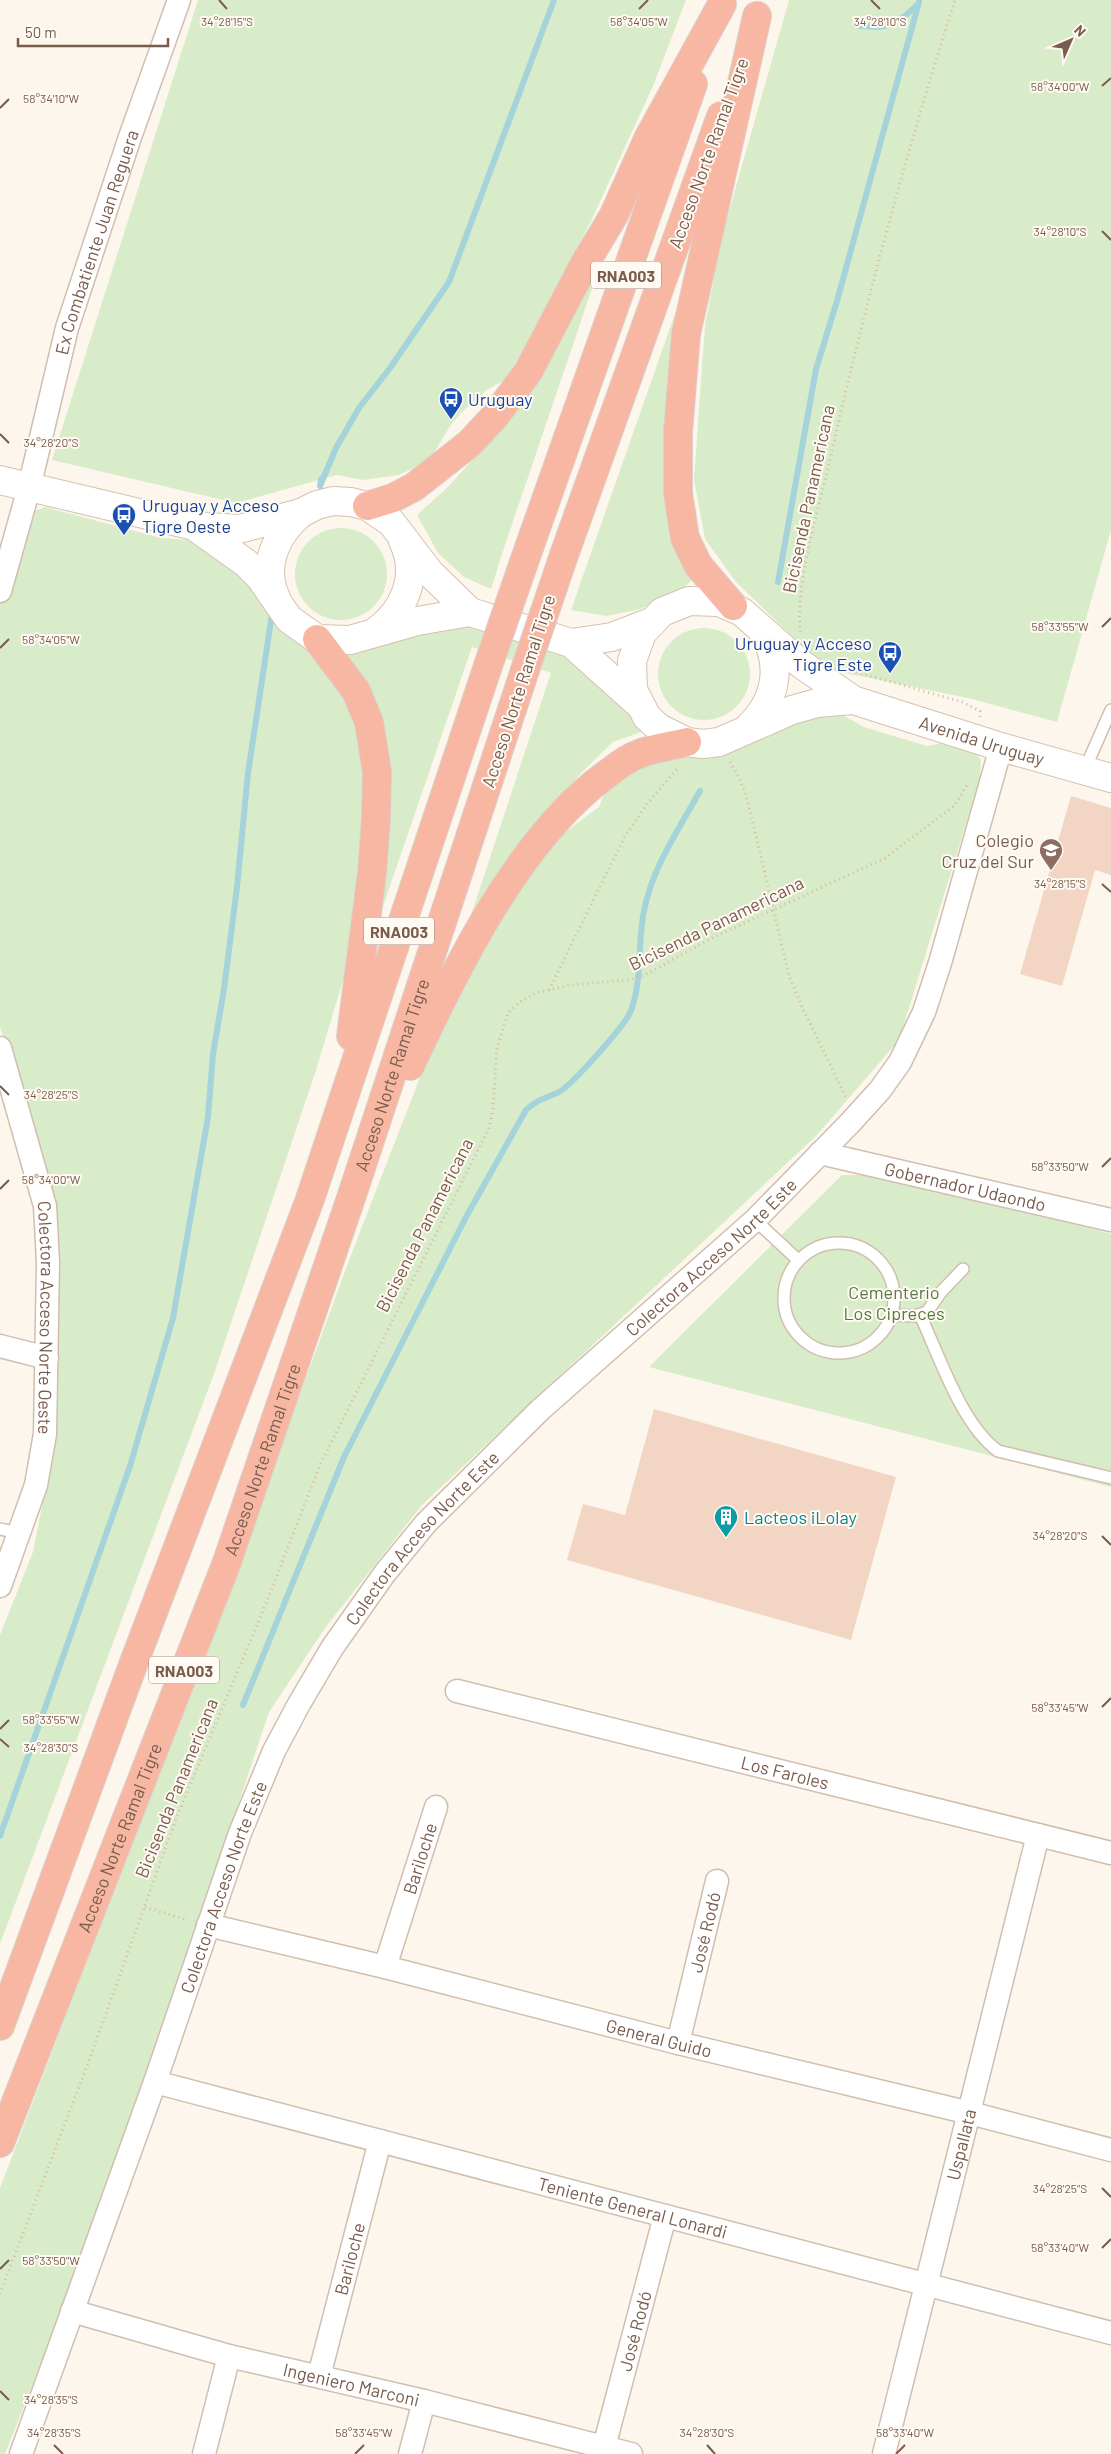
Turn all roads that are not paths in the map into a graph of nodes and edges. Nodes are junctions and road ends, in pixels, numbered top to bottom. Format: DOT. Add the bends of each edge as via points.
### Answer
graph roads {
  1 [pos="179,0"];
  2 [pos="722,2"];
  3 [pos="760,8"];
  4 [pos="0,480"];
  5 [pos="29,488"];
  6 [pos="367,506"];
  7 [pos="301,513"];
  8 [pos="194,526"];
  9 [pos="399,533"];
  10 [pos="0,591"];
  11 [pos="733,606"];
  12 [pos="281,608"];
  13 [pos="470,612"];
  14 [pos="651,622"];
  15 [pos="759,626"];
  16 [pos="362,638"];
  17 [pos="317,639"];
  18 [pos="571,643"];
  19 [pos="853,700"];
  20 [pos="639,704"];
  21 [pos="1111,710"];
  22 [pos="748,728"];
  23 [pos="703,743"];
  24 [pos="990,743"];
  25 [pos="1084,771"];
  26 [pos="1111,778"];
  27 [pos="0,1048"];
  28 [pos="820,1153"];
  29 [pos="353,1192"];
  30 [pos="309,1202"];
  31 [pos="755,1220"];
  32 [pos="1111,1220"];
  33 [pos="798,1260"];
  34 [pos="963,1270"];
  35 [pos="892,1315"];
  36 [pos="920,1315"];
  37 [pos="0,1346"];
  38 [pos="47,1358"];
  39 [pos="1111,1478"];
  40 [pos="10,1531"];
  41 [pos="0,1586"];
  42 [pos="457,1691"];
  43 [pos="436,1807"];
  44 [pos="1038,1835"];
  45 [pos="1111,1853"];
  46 [pos="717,1881"];
  47 [pos="208,1925"];
  48 [pos="385,1967"];
  49 [pos="0,2026"];
  50 [pos="678,2043"];
  51 [pos="155,2082"];
  52 [pos="970,2113"];
  53 [pos="380,2141"];
  54 [pos="0,2143"];
  55 [pos="1111,2150"];
  56 [pos="664,2216"];
  57 [pos="926,2286"];
  58 [pos="72,2311"];
  59 [pos="1111,2333"];
  60 [pos="229,2356"];
  61 [pos="319,2376"];
  62 [pos="424,2401"];
  63 [pos="604,2446"];
  64 [pos="22,2454"];
  65 [pos="204,2454"];
  66 [pos="410,2454"];
  67 [pos="631,2454"];
  68 [pos="884,2454"];
  1 -- 5 [label="street, Ex Combatiente Juan Reguera" via="67,328"];
  2 -- 6 [label="highway" via="648,139 614,214 528,372 470,443 414,487"];
  2 -- 30 [label="highway, Acceso Norte Ramal Tigre / RNA003, bridge" via="490,660"];
  3 -- 11 [label="highway" via="686,334 678,432 678,492 685,538 698,565"];
  3 -- 29 [label="highway, Acceso Norte Ramal Tigre / RNA003, bridge" via="564,555"];
  4 -- 5 [label="main road, Avenida Uruguay"];
  5 -- 8 [label="main road, Avenida Uruguay"];
  5 -- 10 [label="street"];
  6 -- 7 [label="main road, Avenida Uruguay" via="333,501"];
  6 -- 9 [label="main road, Avenida Uruguay" via="380,513"];
  7 -- 8 [label="main road, Avenida Uruguay" via="239,529"];
  7 -- 12 [label="main road, Avenida Uruguay" via="280,535 270,564 272,587"];
  8 -- 12 [label="main road, Avenida Uruguay" via="246,563"];
  9 -- 13 [label="main road, Avenida Uruguay" via="430,573"];
  9 -- 16 [label="main road, Avenida Uruguay" via="410,560 406,595 387,624"];
  11 -- 14 [label="main road, Avenida Uruguay" via="704,600 689,601 662,612"];
  11 -- 15 [label="main road, Avenida Uruguay"];
  12 -- 17 [label="main road, Avenida Uruguay" via="299,628"];
  13 -- 16 [label="main road, Avenida Uruguay" via="417,621"];
  13 -- 18 [label="main road, Avenida Uruguay"];
  14 -- 18 [label="main road, Avenida Uruguay" via="612,637"];
  14 -- 20 [label="main road, Avenida Uruguay" via="642,633 632,661 633,690"];
  15 -- 19 [label="main road, Avenida Uruguay" via="801,664"];
  15 -- 22 [label="main road, Avenida Uruguay" via="773,655 774,688 764,710"];
  16 -- 17 [label="main road, Avenida Uruguay"];
  17 -- 30 [label="highway" via="356,690 370,722 376,772 376,818 350,1049"];
  18 -- 20 [label="main road, Avenida Uruguay"];
  19 -- 22 [label="main road, Avenida Uruguay" via="817,703"];
  19 -- 24 [label="main road, Avenida Uruguay"];
  20 -- 23 [label="main road, Avenida Uruguay" via="658,728"];
  21 -- 25 [label="lane"];
  22 -- 23 [label="main road, Avenida Uruguay" via="734,737"];
  23 -- 29 [label="highway" via="638,754 587,788 545,834 481,926 441,998"];
  24 -- 25 [label="main road, Avenida Uruguay"];
  24 -- 28 [label="street, Colectora Acceso Norte Este" via="940,963 924,1012 900,1062 880,1090"];
  25 -- 26 [label="main road, Avenida Uruguay"];
  27 -- 38 [label="street, Colectora Acceso Norte Oeste" via="45,1206"];
  28 -- 31 [label="street, Colectora Acceso Norte Este"];
  28 -- 32 [label="street, Gobernador Udaondo"];
  29 -- 54 [label="highway, Acceso Norte Ramal Tigre / RNA003" via="226,1562"];
  30 -- 49 [label="highway, Acceso Norte Ramal Tigre / RNA003"];
  31 -- 33 [label="lane"];
  31 -- 47 [label="street, Colectora Acceso Norte Este" via="540,1410 426,1523 385,1573 332,1648 274,1751 240,1833"];
  33 -- 35 [label="lane" via="813,1248 831,1243 867,1250 881,1262 891,1278"];
  33 -- 35 [label="lane" via="787,1276 784,1306 795,1333 810,1346 829,1353 849,1353 868,1346 883,1333"];
  34 -- 36 [label="lane" via="940,1292 927,1312"];
  35 -- 36 [label="lane"];
  36 -- 39 [label="lane" via="963,1409 986,1442 998,1451"];
  37 -- 38 [label="street"];
  38 -- 40 [label="street, Colectora Acceso Norte Oeste" via="45,1434 36,1485"];
  40 -- 41 [label="street, Colectora Acceso Norte Oeste"];
  42 -- 44 [label="street, Los Faroles"];
  43 -- 48 [label="street, Bariloche"];
  44 -- 45 [label="street, Los Faroles"];
  44 -- 52 [label="street, Uspallata"];
  46 -- 50 [label="street, José Rodó"];
  47 -- 48 [label="street, General Guido"];
  47 -- 51 [label="street, Colectora Acceso Norte Este"];
  48 -- 50 [label="street, General Guido"];
  50 -- 52 [label="street, General Guido"];
  51 -- 53 [label="street, Teniente General Lonardi"];
  51 -- 58 [label="street, Colectora Acceso Norte Este"];
  52 -- 55 [label="street, General Guido"];
  52 -- 57 [label="street, Uspallata"];
  53 -- 56 [label="street, Teniente General Lonardi"];
  53 -- 61 [label="street, Bariloche"];
  56 -- 57 [label="street, Teniente General Lonardi"];
  56 -- 63 [label="street, José Rodó"];
  57 -- 59 [label="street, Teniente General Lonardi"];
  57 -- 68 [label="street, Uspallata"];
  58 -- 60 [label="street, Ingeniero Marconi"];
  58 -- 64 [label="street, Colectora Acceso Norte Este"];
  60 -- 61 [label="street, Ingeniero Marconi"];
  60 -- 65 [label="street"];
  61 -- 62 [label="street, Ingeniero Marconi"];
  62 -- 63 [label="street, Ingeniero Marconi"];
  62 -- 66 [label="street"];
  63 -- 67 [label="street, Ingeniero Marconi"];
}
